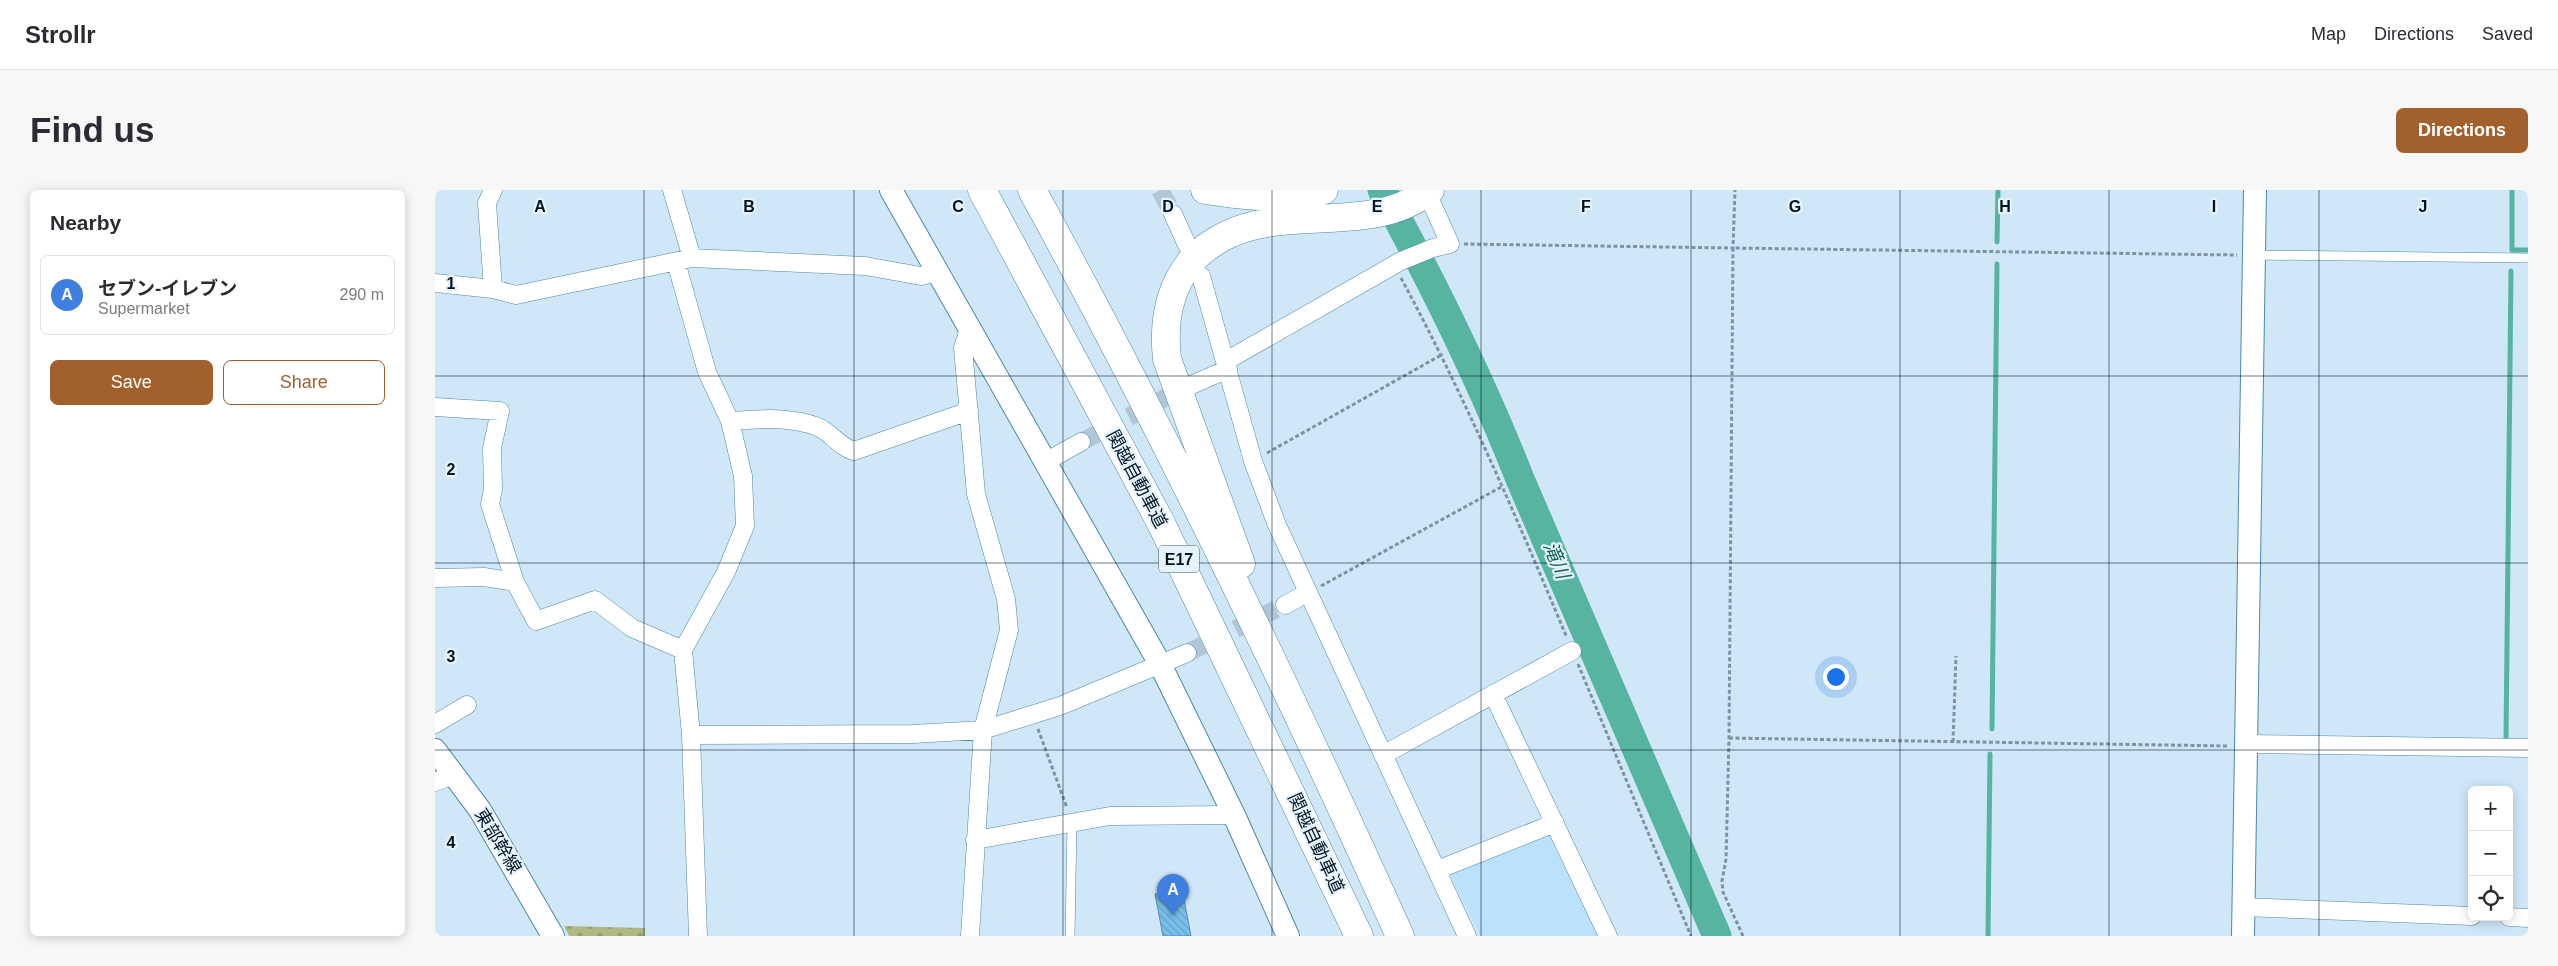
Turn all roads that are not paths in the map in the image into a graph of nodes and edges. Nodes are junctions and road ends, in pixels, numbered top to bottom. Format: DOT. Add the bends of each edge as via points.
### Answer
graph roads {
  1 [pos="493,190"];
  2 [pos="672,190"];
  3 [pos="891,190"];
  4 [pos="982,190"];
  5 [pos="1032,190"];
  6 [pos="1205,190"];
  7 [pos="1324,190"];
  8 [pos="2255,190"];
  9 [pos="1428,196"];
  10 [pos="1173,214"];
  11 [pos="1187,245"];
  12 [pos="2253,255"];
  13 [pos="2528,258"];
  14 [pos="684,260"];
  15 [pos="936,272"];
  16 [pos="1201,276"];
  17 [pos="435,283"];
  18 [pos="493,289"];
  19 [pos="971,326"];
  20 [pos="1227,365"];
  21 [pos="1189,386"];
  22 [pos="435,407"];
  23 [pos="969,411"];
  24 [pos="730,421"];
  25 [pos="1081,442"];
  26 [pos="1045,462"];
  27 [pos="435,578"];
  28 [pos="515,582"];
  29 [pos="1307,593"];
  30 [pos="1285,605"];
  31 [pos="683,650"];
  32 [pos="1572,651"];
  33 [pos="1187,653"];
  34 [pos="1160,664"];
  35 [pos="1280,676"];
  36 [pos="1493,694"];
  37 [pos="467,705"];
  38 [pos="435,724"];
  39 [pos="983,730"];
  40 [pos="691,735"];
  41 [pos="2248,744"];
  42 [pos="2528,748"];
  43 [pos="435,750"];
  44 [pos="1383,755"];
  45 [pos="444,779"];
  46 [pos="1234,815"];
  47 [pos="1072,822"];
  48 [pos="1555,824"];
  49 [pos="975,840"];
  50 [pos="1437,870"];
  51 [pos="2243,907"];
  52 [pos="2468,916"];
  53 [pos="2513,917"];
  54 [pos="2528,918"];
  55 [pos="553,936"];
  56 [pos="698,936"];
  57 [pos="970,936"];
  58 [pos="1070,936"];
  59 [pos="1288,936"];
  60 [pos="1359,936"];
  61 [pos="1400,936"];
  62 [pos="1467,936"];
  63 [pos="1608,936"];
  64 [pos="2243,936"];
  1 -- 18 [label="street" via="487,203"];
  2 -- 14 [label="street"];
  3 -- 15 [label="street"];
  4 -- 60 [label="highway, 関越自動車道 / E17" via="1161,522"];
  5 -- 35 [label="highway, E17"];
  6 -- 7 [label="highway" via="1277,196"];
  8 -- 12 [label="street"];
  9 -- 20 [label="street" via="1442,246 1398,263"];
  9 -- 35 [label="highway" via="1397,206 1357,213 1273,216 1224,232 1203,248 1183,270 1167,311 1166,350 1172,378 1201,449"];
  10 -- 11 [label="street"];
  12 -- 13 [label="lane"];
  12 -- 41 [label="street"];
  14 -- 15 [label="street" via="865,266 921,276"];
  14 -- 18 [label="street" via="516,294"];
  14 -- 24 [label="street" via="707,372"];
  15 -- 19 [label="street"];
  16 -- 20 [label="street"];
  17 -- 18 [label="street"];
  19 -- 23 [label="street" via="963,348"];
  19 -- 26 [label="street"];
  20 -- 21 [label="street"];
  20 -- 29 [label="street" via="1253,461"];
  22 -- 28 [label="street" via="500,411 492,448 493,489 489,504"];
  23 -- 24 [label="street" via="853,451 844,448 820,428 779,418"];
  23 -- 39 [label="street" via="977,494 1006,599 1009,630"];
  24 -- 31 [label="street" via="743,476 745,526 726,572"];
  25 -- 26 [label="street"];
  26 -- 34 [label="street"];
  27 -- 28 [label="street" via="484,576"];
  28 -- 31 [label="street" via="537,621 595,600 632,628"];
  29 -- 30 [label="street"];
  29 -- 44 [label="street"];
  31 -- 40 [label="street"];
  32 -- 36 [label="street"];
  33 -- 34 [label="street"];
  34 -- 39 [label="street" via="1061,706"];
  34 -- 46 [label="street"];
  35 -- 61 [label="highway, E17"];
  36 -- 44 [label="street"];
  36 -- 48 [label="street"];
  37 -- 38 [label="street"];
  39 -- 40 [label="street" via="913,734"];
  39 -- 49 [label="street"];
  40 -- 56 [label="street"];
  41 -- 42 [label="street"];
  41 -- 51 [label="street"];
  43 -- 45 [label="street, 東部幹線"];
  44 -- 50 [label="street"];
  45 -- 55 [label="street, 東部幹線" via="480,810"];
  46 -- 47 [label="street" via="1110,816"];
  46 -- 59 [label="street"];
  47 -- 49 [label="street"];
  47 -- 58 [label="lane"];
  48 -- 50 [label="street"];
  48 -- 63 [label="street"];
  49 -- 57 [label="street"];
  50 -- 62 [label="street"];
  51 -- 52 [label="street"];
  51 -- 64 [label="street"];
  53 -- 54 [label="street"];
}
